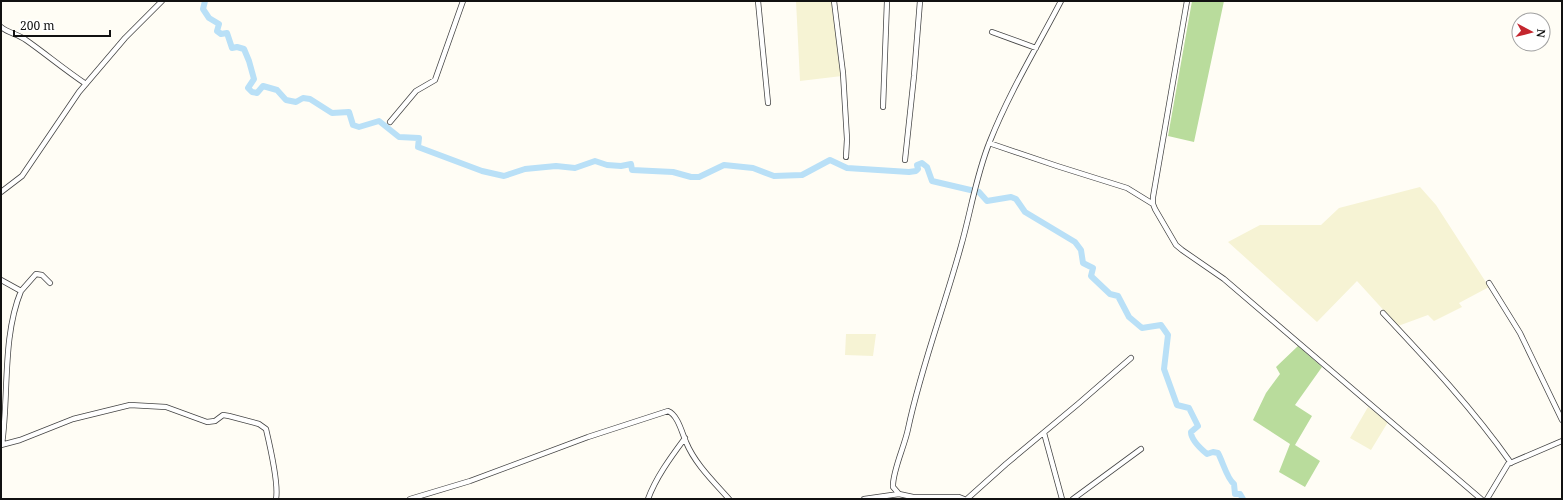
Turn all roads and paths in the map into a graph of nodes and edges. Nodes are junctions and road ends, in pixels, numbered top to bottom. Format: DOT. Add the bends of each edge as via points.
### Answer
graph roads {
  1 [pos="162,1"];
  2 [pos="463,1"];
  3 [pos="758,1"];
  4 [pos="834,1"];
  5 [pos="887,1"];
  6 [pos="920,1"];
  7 [pos="1061,1"];
  8 [pos="1187,1"];
  9 [pos="1,27"];
  10 [pos="992,32"];
  11 [pos="1036,48"];
  12 [pos="86,84"];
  13 [pos="768,103"];
  14 [pos="883,107"];
  15 [pos="390,122"];
  16 [pos="989,143"];
  17 [pos="846,157"];
  18 [pos="905,160"];
  19 [pos="1,192"];
  20 [pos="1153,204"];
  21 [pos="1,280"];
  22 [pos="50,283"];
  23 [pos="1489,283"];
  24 [pos="21,291"];
  25 [pos="1383,313"];
  26 [pos="1131,358"];
  27 [pos="1562,420"];
  28 [pos="1044,433"];
  29 [pos="684,438"];
  30 [pos="1562,441"];
  31 [pos="1,444"];
  32 [pos="1141,449"];
  33 [pos="1511,463"];
  34 [pos="899,494"];
  35 [pos="276,499"];
  36 [pos="410,499"];
  37 [pos="648,499"];
  38 [pos="729,499"];
  39 [pos="864,499"];
  40 [pos="966,499"];
  41 [pos="1062,499"];
  42 [pos="1073,499"];
  43 [pos="1481,499"];
  44 [pos="1487,499"];
  1 -- 12 [label="street" via="125,38"];
  2 -- 15 [label="street" via="435,80 416,91"];
  3 -- 13 [label="street"];
  4 -- 17 [label="street" via="843,73"];
  5 -- 14 [label="street"];
  6 -- 18 [label="street"];
  7 -- 11 [label="street"];
  8 -- 20 [label="street"];
  9 -- 12 [label="street" via="25,39"];
  10 -- 11 [label="street"];
  11 -- 16 [label="street" via="1005,106"];
  12 -- 19 [label="street" via="22,176"];
  16 -- 20 [label="street" via="1127,188"];
  16 -- 34 [label="street" via="894,476 894,487"];
  20 -- 43 [label="street" via="1182,250 1224,279"];
  21 -- 24 [label="street"];
  22 -- 24 [label="street" via="42,275 36,274"];
  23 -- 27 [label="street" via="1520,333"];
  24 -- 31 [label="street" via="16,303 9,342"];
  25 -- 33 [label="street" via="1468,407"];
  26 -- 28 [label="street"];
  28 -- 40 [label="street"];
  28 -- 41 [label="street"];
  29 -- 36 [label="street" via="673,414 666,411 470,481"];
  29 -- 37 [label="street"];
  29 -- 38 [label="street" via="696,459"];
  30 -- 33 [label="street"];
  31 -- 35 [label="street" via="20,440 73,419 130,405 166,407 207,422 215,421 224,415 259,424 266,429 273,460"];
  32 -- 42 [label="street"];
  33 -- 44 [label="street"];
  34 -- 39 [label="street"];
  34 -- 40 [label="street" via="913,497 959,496"];
}
